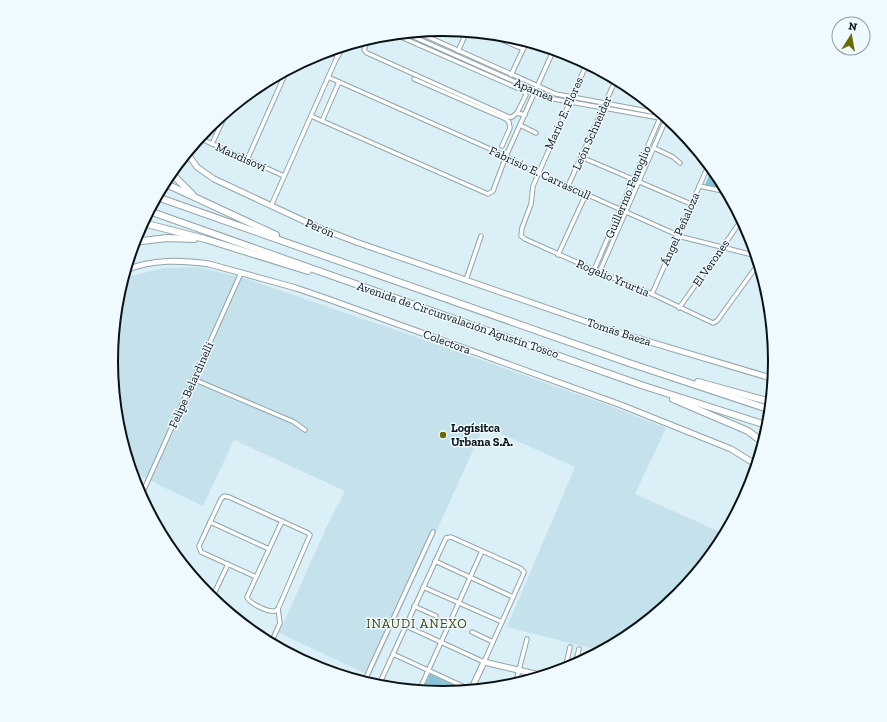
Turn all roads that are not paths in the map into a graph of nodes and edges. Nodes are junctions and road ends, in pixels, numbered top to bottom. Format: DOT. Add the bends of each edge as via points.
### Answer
graph roads {
  1 [pos="429,37"];
  2 [pos="464,37"];
  3 [pos="416,38"];
  4 [pos="405,39"];
  5 [pos="505,42"];
  6 [pos="365,46"];
  7 [pos="525,46"];
  8 [pos="458,50"];
  9 [pos="523,50"];
  10 [pos="552,54"];
  11 [pos="338,55"];
  12 [pos="456,55"];
  13 [pos="584,69"];
  14 [pos="511,74"];
  15 [pos="328,77"];
  16 [pos="414,78"];
  17 [pos="283,79"];
  18 [pos="339,82"];
  19 [pos="614,85"];
  20 [pos="538,86"];
  21 [pos="536,91"];
  22 [pos="571,98"];
  23 [pos="569,102"];
  24 [pos="605,104"];
  25 [pos="603,108"];
  26 [pos="651,111"];
  27 [pos="517,113"];
  28 [pos="525,115"];
  29 [pos="311,116"];
  30 [pos="659,118"];
  31 [pos="660,118"];
  32 [pos="322,121"];
  33 [pos="665,123"];
  34 [pos="221,125"];
  35 [pos="520,125"];
  36 [pos="510,128"];
  37 [pos="517,131"];
  38 [pos="536,132"];
  39 [pos="205,141"];
  40 [pos="212,144"];
  41 [pos="502,146"];
  42 [pos="654,148"];
  43 [pos="506,156"];
  44 [pos="581,157"];
  45 [pos="190,158"];
  46 [pos="247,160"];
  47 [pos="680,163"];
  48 [pos="706,170"];
  49 [pos="538,173"];
  50 [pos="284,176"];
  51 [pos="175,177"];
  52 [pos="633,179"];
  53 [pos="639,182"];
  54 [pos="170,186"];
  55 [pos="568,186"];
  56 [pos="699,186"];
  57 [pos="720,190"];
  58 [pos="586,194"];
  59 [pos="162,199"];
  60 [pos="201,201"];
  61 [pos="691,204"];
  62 [pos="271,206"];
  63 [pos="620,210"];
  64 [pos="626,212"];
  65 [pos="154,213"];
  66 [pos="738,224"];
  67 [pos="149,225"];
  68 [pos="521,232"];
  69 [pos="678,235"];
  70 [pos="481,236"];
  71 [pos="142,241"];
  72 [pos="214,242"];
  73 [pos="722,248"];
  74 [pos="306,250"];
  75 [pos="750,254"];
  76 [pos="558,255"];
  77 [pos="133,268"];
  78 [pos="755,269"];
  79 [pos="594,270"];
  80 [pos="241,273"];
  81 [pos="599,273"];
  82 [pos="466,280"];
  83 [pos="360,286"];
  84 [pos="652,294"];
  85 [pos="679,308"];
  86 [pos="628,363"];
  87 [pos="768,377"];
  88 [pos="193,380"];
  89 [pos="641,385"];
  90 [pos="766,401"];
  91 [pos="765,408"];
  92 [pos="762,424"];
  93 [pos="305,430"];
  94 [pos="759,438"];
  95 [pos="752,462"];
  96 [pos="144,488"];
  97 [pos="282,521"];
  98 [pos="210,522"];
  99 [pos="433,532"];
  100 [pos="269,549"];
  101 [pos="482,551"];
  102 [pos="434,561"];
  103 [pos="228,564"];
  104 [pos="256,577"];
  105 [pos="470,577"];
  106 [pos="423,587"];
  107 [pos="215,592"];
  108 [pos="513,597"];
  109 [pos="458,603"];
  110 [pos="414,606"];
  111 [pos="278,609"];
  112 [pos="436,616"];
  113 [pos="502,622"];
  114 [pos="406,626"];
  115 [pos="472,632"];
  116 [pos="274,637"];
  117 [pos="527,639"];
  118 [pos="441,642"];
  119 [pos="493,642"];
  120 [pos="570,647"];
  121 [pos="579,649"];
  122 [pos="393,654"];
  123 [pos="577,657"];
  124 [pos="484,662"];
  125 [pos="567,662"];
  126 [pos="519,669"];
  127 [pos="428,670"];
  128 [pos="534,673"];
  129 [pos="366,677"];
  130 [pos="517,678"];
  131 [pos="381,681"];
  132 [pos="474,684"];
  133 [pos="422,685"];
  134 [pos="461,685"];
  1 -- 8 [label="street, Apamea"];
  2 -- 8 [label="street"];
  3 -- 12 [label="street, Apamea"];
  4 -- 27 [label="street" via="524,91 526,95"];
  5 -- 9 [label="street"];
  6 -- 27 [label="street" via="364,51 367,53 509,117"];
  7 -- 9 [label="street"];
  8 -- 12 [label="street"];
  8 -- 14 [label="street, Apamea"];
  9 -- 14 [label="street"];
  10 -- 20 [label="street"];
  11 -- 15 [label="street"];
  12 -- 21 [label="street, Apamea"];
  13 -- 22 [label="street, Mario E. Flores"];
  14 -- 20 [label="street, Apamea"];
  15 -- 18 [label="street, Fabrisio E. Carrascull"];
  15 -- 29 [label="street"];
  16 -- 36 [label="street" via="506,119"];
  17 -- 46 [label="street"];
  18 -- 32 [label="street"];
  18 -- 43 [label="street, Fabrisio E. Carrascull"];
  19 -- 24 [label="street, León Schneider"];
  20 -- 21 [label="street"];
  20 -- 22 [label="street, Apamea"];
  21 -- 23 [label="street, Apamea"];
  21 -- 28 [label="street"];
  22 -- 23 [label="street, Mario E. Flores"];
  22 -- 24 [label="street, Apamea"];
  23 -- 25 [label="street, Apamea"];
  23 -- 49 [label="street, Mario E. Flores"];
  24 -- 25 [label="street, León Schneider"];
  24 -- 26 [label="street, Apamea"];
  25 -- 30 [label="street, Apamea"];
  25 -- 44 [label="street, León Schneider"];
  27 -- 28 [label="street"];
  28 -- 35 [label="street"];
  29 -- 32 [label="street"];
  29 -- 50 [label="street"];
  31 -- 52 [label="street, Guillermo Fenoglio"];
  32 -- 43 [label="street" via="488,194 493,191"];
  33 -- 42 [label="street, Guillermo Fenoglio"];
  34 -- 40 [label="street"];
  35 -- 37 [label="street"];
  35 -- 38 [label="street"];
  36 -- 37 [label="street"];
  36 -- 41 [label="street"];
  37 -- 43 [label="street"];
  39 -- 40 [label="street, Mandisoví"];
  40 -- 46 [label="street, Mandisoví"];
  42 -- 47 [label="street"];
  42 -- 53 [label="street, Guillermo Fenoglio"];
  43 -- 49 [label="street, Fabrisio E. Carrascull"];
  44 -- 52 [label="street"];
  44 -- 55 [label="street, León Schneider"];
  45 -- 62 [label="street, Perón" via="214,179"];
  46 -- 50 [label="street, Mandisoví"];
  48 -- 56 [label="street, Ángel Peñaloza"];
  49 -- 55 [label="street, Fabrisio E. Carrascull"];
  49 -- 68 [label="street, Mario E. Flores" via="532,190 530,209"];
  50 -- 62 [label="street"];
  51 -- 60 [label="highway"];
  52 -- 53 [label="street"];
  52 -- 63 [label="street, Guillermo Fenoglio"];
  53 -- 61 [label="street"];
  53 -- 64 [label="street, Guillermo Fenoglio"];
  54 -- 60 [label="highway"];
  55 -- 58 [label="street, Fabrisio E. Carrascull"];
  56 -- 57 [label="street"];
  56 -- 61 [label="street, Ángel Peñaloza"];
  58 -- 63 [label="street, Fabrisio E. Carrascull"];
  58 -- 76 [label="street"];
  59 -- 74 [label="highway, Avenida de Circunvalación Agustín Tosco"];
  60 -- 74 [label="highway"];
  61 -- 69 [label="street, Ángel Peñaloza"];
  62 -- 82 [label="street, Perón" via="362,245"];
  63 -- 64 [label="street, Fabrisio E. Carrascull"];
  63 -- 79 [label="street, Guillermo Fenoglio"];
  64 -- 69 [label="street, Fabrisio E. Carrascull"];
  64 -- 81 [label="street, Guillermo Fenoglio"];
  65 -- 83 [label="highway, Avenida de Circunvalación Agustín Tosco"];
  66 -- 73 [label="street, El Verones"];
  67 -- 72 [label="highway"];
  68 -- 76 [label="street, Rogelio Yrurtia" via="525,239"];
  69 -- 73 [label="street, Fabrisio E. Carrascull"];
  69 -- 84 [label="street, Ángel Peñaloza"];
  70 -- 82 [label="street"];
  71 -- 72 [label="highway" via="172,238"];
  72 -- 83 [label="highway"];
  73 -- 75 [label="street, Fabrisio E. Carrascull"];
  73 -- 85 [label="street, El Verones"];
  74 -- 86 [label="highway, Avenida de Circunvalación Agustín Tosco"];
  76 -- 79 [label="street, Rogelio Yrurtia"];
  77 -- 80 [label="street, Colectora" via="158,262 184,261 209,264"];
  78 -- 85 [label="street, Rogelio Yrurtia" via="718,321 709,322"];
  79 -- 81 [label="street, Rogelio Yrurtia"];
  80 -- 88 [label="street, Felipe Belardinelli"];
  80 -- 95 [label="street, Colectora" via="328,298 621,405 731,449"];
  81 -- 84 [label="street, Rogelio Yrurtia"];
  82 -- 87 [label="street, Tomás Baeza" via="610,330"];
  83 -- 89 [label="highway, Avenida de Circunvalación Agustín Tosco"];
  84 -- 85 [label="street, Rogelio Yrurtia"];
  86 -- 90 [label="highway"];
  86 -- 91 [label="highway, Avenida de Circunvalación Agustín Tosco"];
  88 -- 93 [label="street" via="294,422"];
  88 -- 96 [label="street, Felipe Belardinelli"];
  89 -- 92 [label="highway, Avenida de Circunvalación Agustín Tosco"];
  89 -- 94 [label="highway" via="743,428"];
  97 -- 98 [label="street" via="226,496 221,499"];
  97 -- 100 [label="street"];
  97 -- 111 [label="street" via="310,535"];
  98 -- 100 [label="street"];
  98 -- 103 [label="street" via="199,549"];
  99 -- 129 [label="street"];
  100 -- 104 [label="street"];
  101 -- 102 [label="street" via="448,537"];
  101 -- 105 [label="street"];
  101 -- 108 [label="street" via="524,572"];
  102 -- 105 [label="street"];
  102 -- 106 [label="street"];
  103 -- 104 [label="street"];
  103 -- 107 [label="street"];
  104 -- 111 [label="street" via="248,599 270,611"];
  105 -- 108 [label="street"];
  105 -- 109 [label="street"];
  106 -- 109 [label="street"];
  106 -- 110 [label="street"];
  108 -- 113 [label="street"];
  109 -- 113 [label="street"];
  109 -- 118 [label="street"];
  110 -- 112 [label="street"];
  110 -- 114 [label="street"];
  111 -- 116 [label="street" via="280,623"];
  113 -- 119 [label="street"];
  114 -- 118 [label="street"];
  114 -- 122 [label="street"];
  115 -- 119 [label="street"];
  117 -- 126 [label="street"];
  118 -- 124 [label="street"];
  118 -- 127 [label="street"];
  119 -- 124 [label="street"];
  120 -- 125 [label="street"];
  121 -- 123 [label="street"];
  122 -- 127 [label="street"];
  122 -- 131 [label="street"];
  124 -- 126 [label="street"];
  124 -- 132 [label="street"];
  126 -- 128 [label="street"];
  126 -- 130 [label="street"];
  127 -- 133 [label="street"];
  127 -- 134 [label="street"];
}
